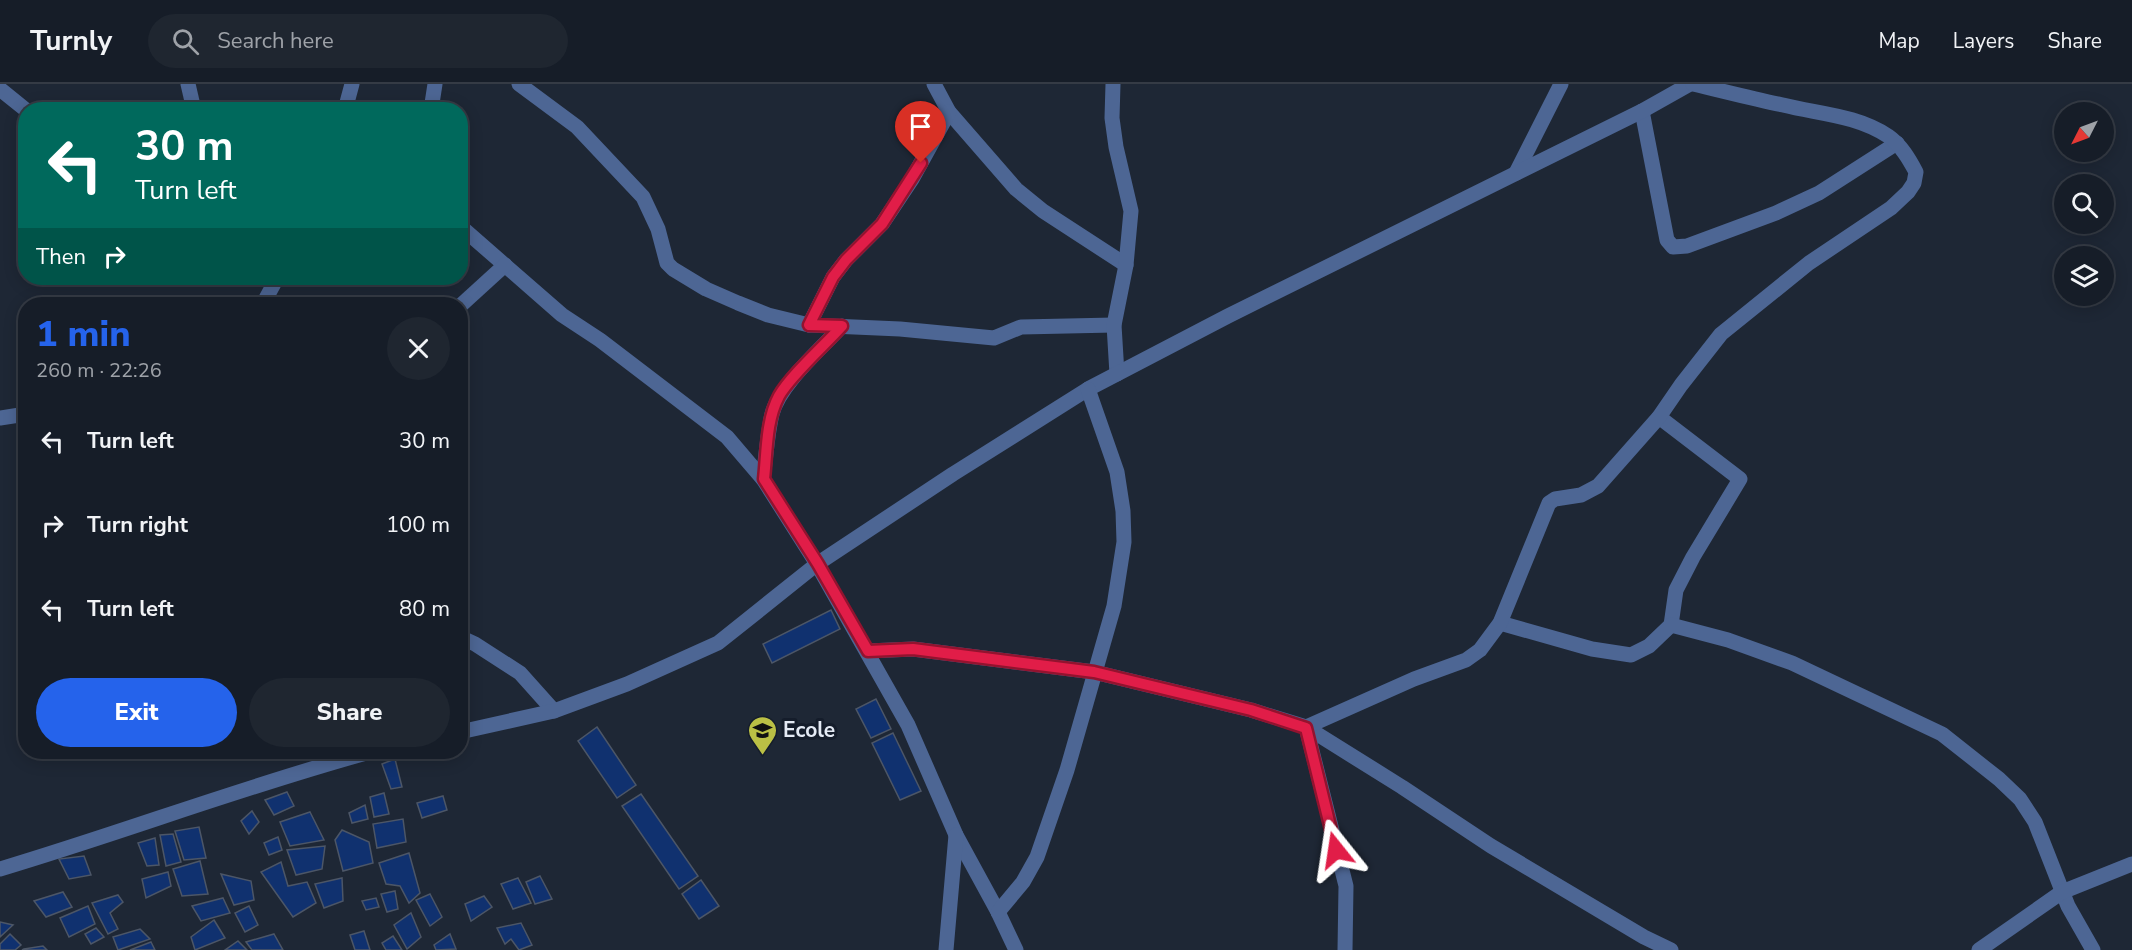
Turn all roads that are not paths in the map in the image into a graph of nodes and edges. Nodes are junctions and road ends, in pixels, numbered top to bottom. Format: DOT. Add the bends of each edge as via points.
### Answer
graph roads {
  1 [pos="188,84"];
  2 [pos="352,84"];
  3 [pos="435,84"];
  4 [pos="519,84"];
  5 [pos="934,84"];
  6 [pos="1113,84"];
  7 [pos="1561,84"];
  8 [pos="1692,84"];
  9 [pos="0,90"];
  10 [pos="192,102"];
  11 [pos="347,102"];
  12 [pos="432,102"];
  13 [pos="18,104"];
  14 [pos="1642,111"];
  15 [pos="949,112"];
  16 [pos="1897,143"];
  17 [pos="1516,173"];
  18 [pos="468,233"];
  19 [pos="505,265"];
  20 [pos="1126,265"];
  21 [pos="468,299"];
  22 [pos="809,325"];
  23 [pos="1114,325"];
  24 [pos="842,326"];
  25 [pos="1117,374"];
  26 [pos="1088,389"];
  27 [pos="18,415"];
  28 [pos="1659,417"];
  29 [pos="0,418"];
  30 [pos="764,479"];
  31 [pos="818,564"];
  32 [pos="1500,623"];
  33 [pos="1671,625"];
  34 [pos="468,641"];
  35 [pos="868,651"];
  36 [pos="1094,672"];
  37 [pos="554,711"];
  38 [pos="1306,728"];
  39 [pos="468,730"];
  40 [pos="343,759"];
  41 [pos="956,835"];
  42 [pos="2132,864"];
  43 [pos="0,869"];
  44 [pos="2062,892"];
  45 [pos="998,912"];
  46 [pos="946,950"];
  47 [pos="1016,950"];
  48 [pos="1346,950"];
  49 [pos="1671,950"];
  50 [pos="1979,950"];
  51 [pos="2093,950"];
  1 -- 10 [label="street"];
  2 -- 11 [label="street"];
  3 -- 12 [label="street"];
  4 -- 22 [label="street" via="577,127 643,197 658,229 667,263 673,269 706,290 768,315"];
  5 -- 15 [label="street"];
  6 -- 20 [label="street" via="1116,147 1131,211"];
  7 -- 17 [label="street"];
  8 -- 14 [label="street"];
  8 -- 16 [label="street" via="1856,120"];
  9 -- 13 [label="street"];
  14 -- 16 [label="street" via="1667,240 1673,247 1687,246 1776,213 1808,198"];
  14 -- 17 [label="street"];
  15 -- 20 [label="street" via="1029,201"];
  15 -- 22 [label="street" via="882,224 833,277"];
  16 -- 28 [label="street" via="1916,172 1908,192 1891,208 1809,262 1721,334"];
  17 -- 25 [label="street"];
  18 -- 19 [label="street"];
  19 -- 21 [label="street"];
  19 -- 30 [label="street" via="562,315 727,437"];
  20 -- 23 [label="street"];
  22 -- 24 [label="street"];
  23 -- 24 [label="street" via="1021,327 994,338"];
  23 -- 25 [label="street"];
  24 -- 30 [label="street" via="779,396 772,412"];
  25 -- 26 [label="street"];
  26 -- 31 [label="street"];
  26 -- 36 [label="street" via="1117,472 1124,542 1114,606"];
  27 -- 29 [label="street"];
  28 -- 32 [label="street" via="1598,486 1549,503"];
  28 -- 33 [label="street" via="1740,479 1676,590"];
  30 -- 31 [label="street"];
  31 -- 35 [label="street"];
  31 -- 37 [label="street" via="718,643 627,684"];
  32 -- 33 [label="street" via="1592,649 1631,655 1649,646"];
  32 -- 38 [label="street" via="1480,650 1466,660"];
  33 -- 44 [label="street" via="1792,663 1942,734 2020,799 2035,822"];
  34 -- 37 [label="street" via="520,673"];
  35 -- 36 [label="street" via="913,649"];
  35 -- 41 [label="street" via="908,725"];
  36 -- 38 [label="street" via="1251,710"];
  36 -- 45 [label="street" via="1067,770 1036,857 1023,882"];
  37 -- 39 [label="street"];
  38 -- 48 [label="street" via="1346,886"];
  38 -- 49 [label="street" via="1491,846"];
  40 -- 43 [label="street"];
  41 -- 45 [label="street"];
  41 -- 46 [label="street"];
  42 -- 44 [label="street"];
  44 -- 50 [label="street"];
  44 -- 51 [label="street"];
  45 -- 47 [label="street"];
}
